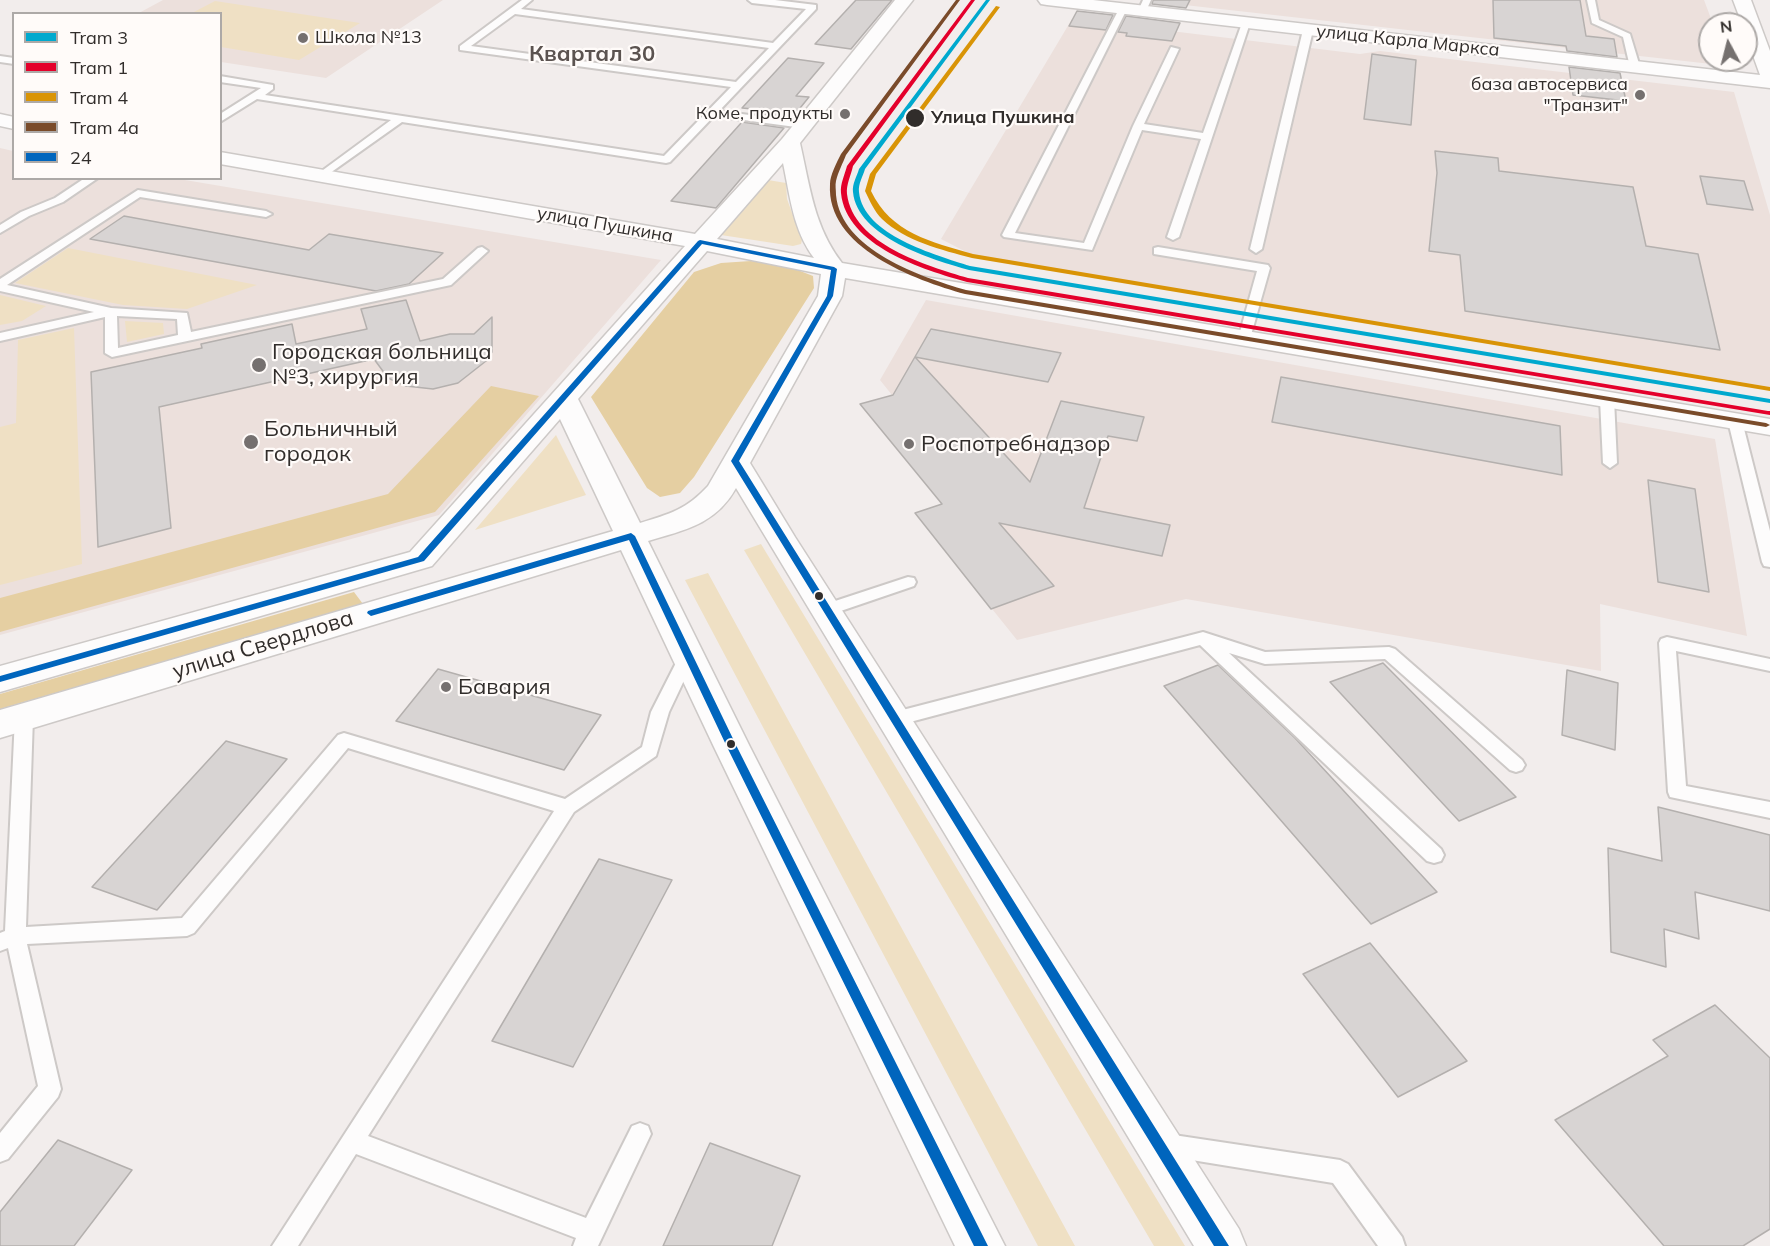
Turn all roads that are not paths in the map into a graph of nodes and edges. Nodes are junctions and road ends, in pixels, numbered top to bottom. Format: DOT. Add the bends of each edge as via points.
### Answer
graph roads {
  1 [pos="528,0"];
  2 [pos="752,0"];
  3 [pos="904,0"];
  4 [pos="1047,0"];
  5 [pos="1591,0"];
  6 [pos="1742,0"];
  7 [pos="1145,5"];
  8 [pos="1123,9"];
  9 [pos="513,11"];
  10 [pos="1246,23"];
  11 [pos="1308,30"];
  12 [pos="776,46"];
  13 [pos="1174,49"];
  14 [pos="1635,67"];
  15 [pos="1770,76"];
  16 [pos="222,79"];
  17 [pos="1770,82"];
  18 [pos="738,85"];
  19 [pos="255,96"];
  20 [pos="711,113"];
  21 [pos="222,117"];
  22 [pos="399,119"];
  23 [pos="1138,126"];
  24 [pos="796,134"];
  25 [pos="1208,137"];
  26 [pos="222,158"];
  27 [pos="323,175"];
  28 [pos="90,180"];
  29 [pos="266,214"];
  30 [pos="0,230"];
  31 [pos="1173,237"];
  32 [pos="700,242"];
  33 [pos="1256,249"];
  34 [pos="482,251"];
  35 [pos="1158,251"];
  36 [pos="834,269"];
  37 [pos="0,285"];
  38 [pos="111,312"];
  39 [pos="0,337"];
  40 [pos="185,337"];
  41 [pos="1244,339"];
  42 [pos="564,398"];
  43 [pos="1607,399"];
  44 [pos="1735,421"];
  45 [pos="1770,427"];
  46 [pos="735,461"];
  47 [pos="1610,463"];
  48 [pos="630,537"];
  49 [pos="1770,562"];
  50 [pos="908,582"];
  51 [pos="826,610"];
  52 [pos="1203,638"];
  53 [pos="688,655"];
  54 [pos="1770,665"];
  55 [pos="0,679"];
  56 [pos="895,719"];
  57 [pos="12,721"];
  58 [pos="1516,765"];
  59 [pos="567,807"];
  60 [pos="1770,810"];
  61 [pos="1434,855"];
  62 [pos="7,939"];
  63 [pos="640,1134"];
  64 [pos="352,1141"];
  65 [pos="1158,1144"];
  66 [pos="0,1151"];
  67 [pos="589,1239"];
  68 [pos="284,1246"];
  69 [pos="981,1246"];
  70 [pos="1222,1246"];
  71 [pos="1393,1246"];
  1 -- 9 [label="lane"];
  2 -- 12 [label="lane" via="813,7"];
  3 -- 24 [label="street, улица Свердлова"];
  4 -- 8 [label="street, улица Карла Маркса"];
  5 -- 14 [label="lane" via="1595,21 1626,36"];
  6 -- 15 [label="street"];
  7 -- 8 [label="street, улица Карла Маркса"];
  7 -- 10 [label="street, улица Карла Маркса"];
  8 -- 23 [label="lane" via="1008,234 1088,247"];
  9 -- 12 [label="lane"];
  9 -- 18 [label="lane" via="463,48"];
  10 -- 11 [label="street, улица Карла Маркса"];
  10 -- 25 [label="lane"];
  11 -- 14 [label="street, улица Карла Маркса"];
  11 -- 33 [label="lane"];
  12 -- 18 [label="lane"];
  13 -- 23 [label="lane"];
  14 -- 17 [label="street, улица Карла Маркса"];
  16 -- 19 [label="lane" via="270,87"];
  18 -- 20 [label="lane"];
  19 -- 21 [label="lane"];
  19 -- 22 [label="lane"];
  20 -- 22 [label="lane" via="666,160"];
  20 -- 24 [label="lane"];
  22 -- 27 [label="lane"];
  23 -- 25 [label="lane"];
  24 -- 32 [label="street, улица Свердлова"];
  24 -- 36 [label="street" via="807,224"];
  25 -- 31 [label="lane"];
  26 -- 27 [label="street, улица Пушкина"];
  27 -- 32 [label="street, улица Пушкина"];
  28 -- 30 [label="lane"];
  29 -- 37 [label="lane" via="138,193"];
  32 -- 36 [label="street, улица Пушкина"];
  32 -- 42 [label="street, улица Свердлова"];
  34 -- 40 [label="lane" via="447,282"];
  35 -- 41 [label="lane" via="1264,268"];
  36 -- 41 [label="street, улица Пушкина"];
  36 -- 46 [label="street, улица Свердлова" via="830,296"];
  37 -- 38 [label="lane"];
  38 -- 39 [label="lane"];
  38 -- 40 [label="lane" via="183,316"];
  38 -- 40 [label="lane" via="112,353"];
  41 -- 43 [label="street, улица Пушкина"];
  42 -- 48 [label="street"];
  42 -- 55 [label="street, улица Свердлова" via="421,559"];
  43 -- 44 [label="street, улица Пушкина"];
  43 -- 47 [label="lane"];
  44 -- 45 [label="street, улица Пушкина"];
  44 -- 49 [label="lane"];
  46 -- 48 [label="street, улица Свердлова" via="720,491 703,510"];
  46 -- 51 [label="street"];
  48 -- 53 [label="street"];
  48 -- 57 [label="street, улица Свердлова"];
  50 -- 51 [label="lane"];
  51 -- 56 [label="street"];
  52 -- 56 [label="lane"];
  52 -- 58 [label="lane" via="1265,658 1389,653"];
  52 -- 61 [label="lane"];
  53 -- 59 [label="lane" via="660,712 650,751"];
  53 -- 69 [label="street"];
  54 -- 60 [label="lane" via="1667,643 1677,792"];
  56 -- 65 [label="street"];
  57 -- 62 [label="lane"];
  59 -- 62 [label="lane" via="344,740 187,927"];
  59 -- 64 [label="lane"];
  62 -- 66 [label="lane" via="50,1089"];
  63 -- 67 [label="lane"];
  64 -- 67 [label="lane"];
  64 -- 68 [label="lane"];
  65 -- 70 [label="street"];
  65 -- 71 [label="lane" via="1340,1172"];
}
